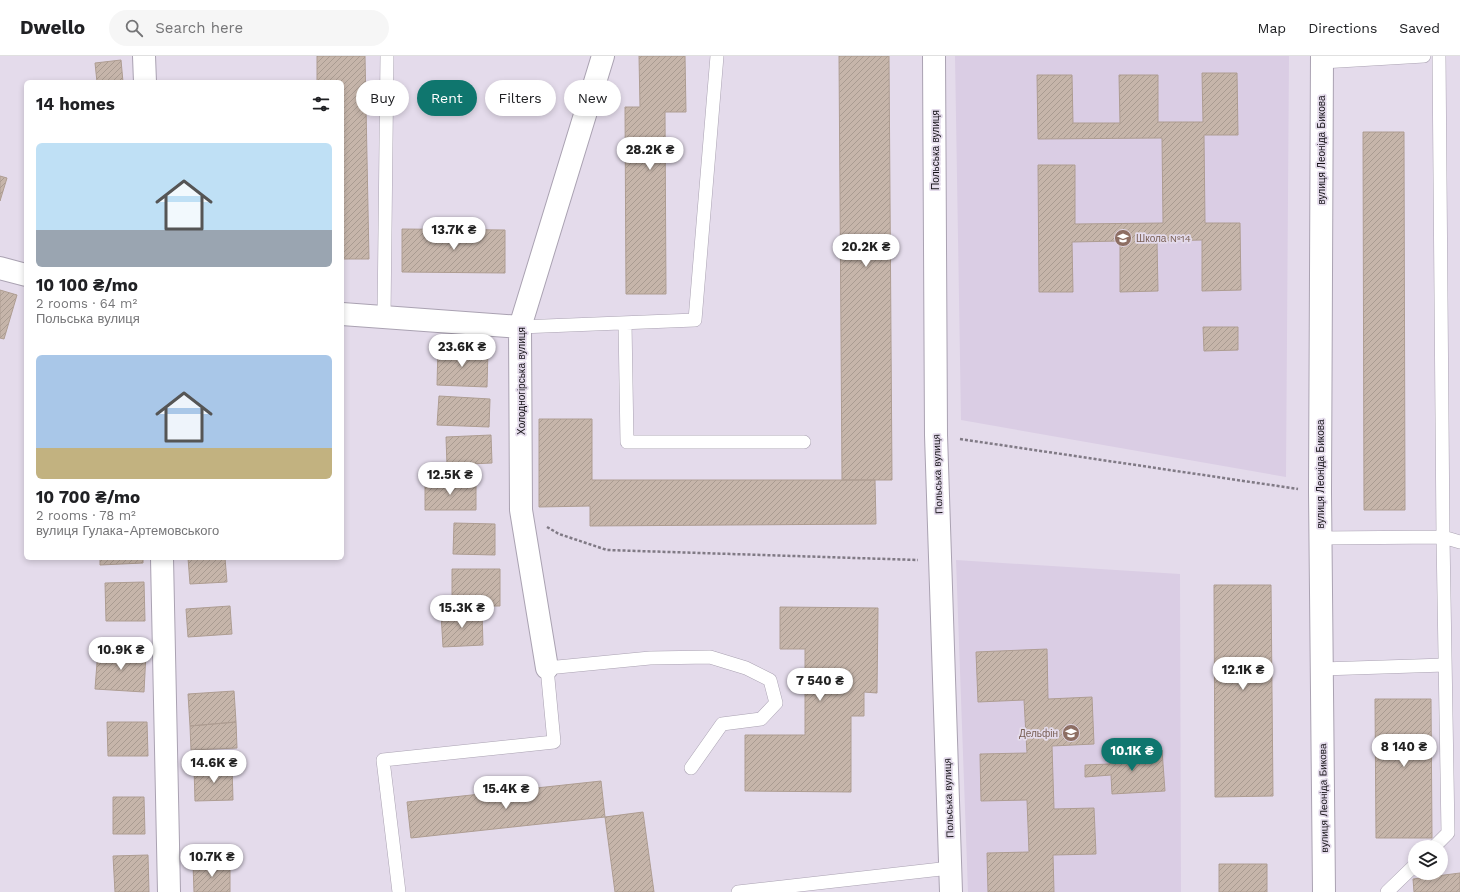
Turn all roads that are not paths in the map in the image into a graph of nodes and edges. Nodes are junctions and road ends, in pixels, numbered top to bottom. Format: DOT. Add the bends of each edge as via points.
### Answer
graph roads {
  1 [pos="144,56"];
  2 [pos="387,56"];
  3 [pos="603,56"];
  4 [pos="717,56"];
  5 [pos="934,56"];
  6 [pos="1424,56"];
  7 [pos="1439,56"];
  8 [pos="1322,59"];
  9 [pos="145,80"];
  10 [pos="0,268"];
  11 [pos="24,274"];
  12 [pos="344,314"];
  13 [pos="384,317"];
  14 [pos="625,323"];
  15 [pos="520,327"];
  16 [pos="804,442"];
  17 [pos="1443,537"];
  18 [pos="1320,538"];
  19 [pos="1460,542"];
  20 [pos="162,560"];
  21 [pos="1445,666"];
  22 [pos="547,668"];
  23 [pos="1322,669"];
  24 [pos="691,768"];
  25 [pos="1441,840"];
  26 [pos="950,868"];
  27 [pos="1408,872"];
  28 [pos="169,892"];
  29 [pos="399,892"];
  30 [pos="738,892"];
  31 [pos="951,892"];
  32 [pos="1324,892"];
  33 [pos="1387,892"];
  1 -- 9 [label="street"];
  2 -- 13 [label="lane"];
  3 -- 15 [label="street, Холодногірська вулиця"];
  4 -- 14 [label="lane" via="695,320"];
  5 -- 26 [label="street, Польська вулиця" via="936,435"];
  6 -- 8 [label="lane"];
  7 -- 17 [label="lane"];
  8 -- 18 [label="street, вулиця Леоніда Бикова"];
  10 -- 11 [label="street"];
  12 -- 13 [label="street"];
  13 -- 15 [label="street"];
  14 -- 15 [label="lane"];
  14 -- 16 [label="lane" via="627,442"];
  15 -- 22 [label="street, Холодногірська вулиця" via="521,510"];
  17 -- 18 [label="lane"];
  17 -- 19 [label="lane"];
  17 -- 21 [label="lane"];
  18 -- 23 [label="street, вулиця Леоніда Бикова"];
  20 -- 28 [label="street"];
  21 -- 23 [label="lane"];
  21 -- 25 [label="lane" via="1448,833"];
  22 -- 24 [label="lane" via="650,658 710,657 746,668 770,680 776,702 761,719 722,724"];
  22 -- 29 [label="lane" via="554,742 383,760"];
  23 -- 32 [label="street, вулиця Леоніда Бикова"];
  26 -- 30 [label="lane"];
  26 -- 31 [label="street, Польська вулиця"];
  27 -- 33 [label="lane"];
}
